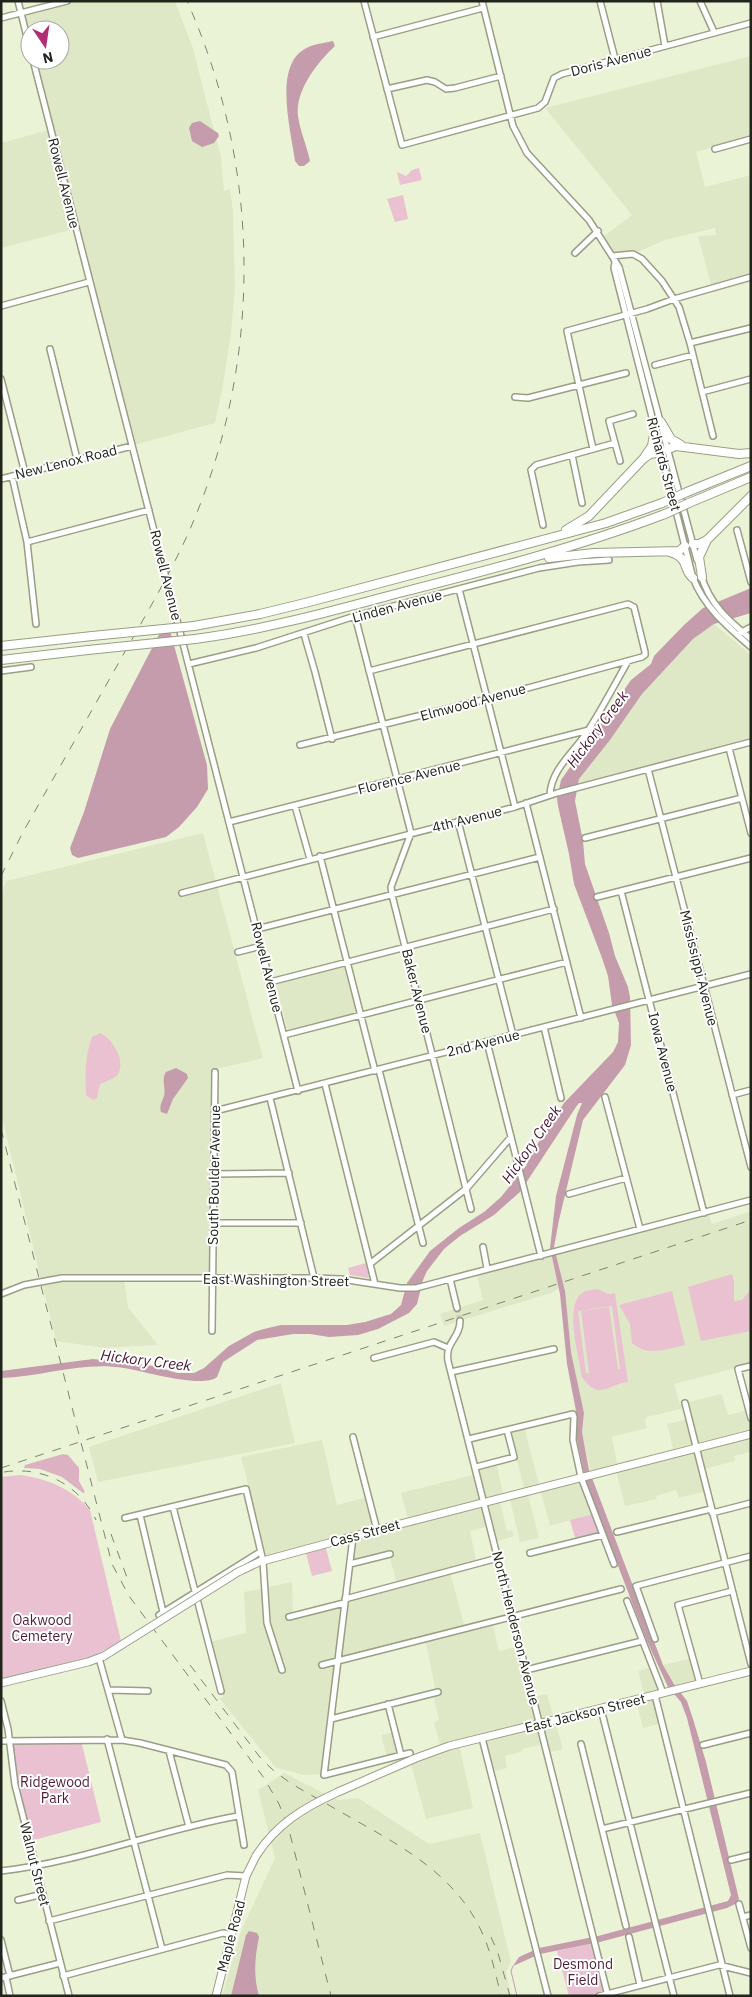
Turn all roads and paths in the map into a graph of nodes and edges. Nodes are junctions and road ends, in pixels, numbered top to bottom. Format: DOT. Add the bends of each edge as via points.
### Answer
graph roads {
  1 [pos="18,1"];
  2 [pos="67,1"];
  3 [pos="364,1"];
  4 [pos="482,1"];
  5 [pos="600,1"];
  6 [pos="657,1"];
  7 [pos="700,1"];
  8 [pos="483,8"];
  9 [pos="21,13"];
  10 [pos="1,18"];
  11 [pos="23,20"];
  12 [pos="751,23"];
  13 [pos="714,32"];
  14 [pos="373,37"];
  15 [pos="665,46"];
  16 [pos="615,59"];
  17 [pos="36,70"];
  18 [pos="501,76"];
  19 [pos="387,89"];
  20 [pos="511,116"];
  21 [pos="751,139"];
  22 [pos="715,149"];
  23 [pos="598,231"];
  24 [pos="575,253"];
  25 [pos="612,256"];
  26 [pos="751,277"];
  27 [pos="89,282"];
  28 [pos="674,299"];
  29 [pos="1,306"];
  30 [pos="628,314"];
  31 [pos="751,328"];
  32 [pos="690,343"];
  33 [pos="50,349"];
  34 [pos="693,355"];
  35 [pos="655,365"];
  36 [pos="626,373"];
  37 [pos="1,379"];
  38 [pos="751,379"];
  39 [pos="578,385"];
  40 [pos="702,392"];
  41 [pos="515,397"];
  42 [pos="634,414"];
  43 [pos="661,422"];
  44 [pos="654,429"];
  45 [pos="713,436"];
  46 [pos="615,443"];
  47 [pos="132,446"];
  48 [pos="685,446"];
  49 [pos="593,449"];
  50 [pos="664,451"];
  51 [pos="751,453"];
  52 [pos="572,456"];
  53 [pos="78,459"];
  54 [pos="643,459"];
  55 [pos="620,461"];
  56 [pos="751,466"];
  57 [pos="25,473"];
  58 [pos="12,476"];
  59 [pos="751,477"];
  60 [pos="1,479"];
  61 [pos="751,496"];
  62 [pos="582,503"];
  63 [pos="149,510"];
  64 [pos="543,525"];
  65 [pos="737,530"];
  66 [pos="706,540"];
  67 [pos="538,541"];
  68 [pos="27,542"];
  69 [pos="689,545"];
  70 [pos="663,550"];
  71 [pos="530,560"];
  72 [pos="609,560"];
  73 [pos="698,578"];
  74 [pos="751,582"];
  75 [pos="459,589"];
  76 [pos="355,616"];
  77 [pos="36,624"];
  78 [pos="751,627"];
  79 [pos="739,633"];
  80 [pos="304,634"];
  81 [pos="751,639"];
  82 [pos="473,644"];
  83 [pos="1,646"];
  84 [pos="751,647"];
  85 [pos="1,660"];
  86 [pos="628,661"];
  87 [pos="189,664"];
  88 [pos="32,666"];
  89 [pos="1,671"];
  90 [pos="369,671"];
  91 [pos="487,699"];
  92 [pos="383,725"];
  93 [pos="588,730"];
  94 [pos="332,738"];
  95 [pos="751,742"];
  96 [pos="300,745"];
  97 [pos="729,748"];
  98 [pos="500,753"];
  99 [pos="648,769"];
  100 [pos="398,780"];
  101 [pos="550,795"];
  102 [pos="742,798"];
  103 [pos="526,803"];
  104 [pos="295,806"];
  105 [pos="515,807"];
  106 [pos="662,819"];
  107 [pos="458,821"];
  108 [pos="229,822"];
  109 [pos="411,833"];
  110 [pos="751,833"];
  111 [pos="585,838"];
  112 [pos="320,856"];
  113 [pos="540,857"];
  114 [pos="751,858"];
  115 [pos="310,859"];
  116 [pos="471,874"];
  117 [pos="244,877"];
  118 [pos="676,878"];
  119 [pos="621,891"];
  120 [pos="182,893"];
  121 [pos="392,895"];
  122 [pos="597,897"];
  123 [pos="554,909"];
  124 [pos="334,910"];
  125 [pos="484,927"];
  126 [pos="257,929"];
  127 [pos="261,946"];
  128 [pos="406,948"];
  129 [pos="238,952"];
  130 [pos="347,962"];
  131 [pos="567,962"];
  132 [pos="751,974"];
  133 [pos="498,979"];
  134 [pos="270,982"];
  135 [pos="703,986"];
  136 [pos="418,1000"];
  137 [pos="650,1000"];
  138 [pos="360,1015"];
  139 [pos="581,1018"];
  140 [pos="544,1027"];
  141 [pos="284,1035"];
  142 [pos="513,1035"];
  143 [pos="487,1042"];
  144 [pos="433,1056"];
  145 [pos="377,1070"];
  146 [pos="215,1072"];
  147 [pos="325,1084"];
  148 [pos="298,1090"];
  149 [pos="751,1090"];
  150 [pos="732,1095"];
  151 [pos="605,1097"];
  152 [pos="270,1098"];
  153 [pos="561,1098"];
  154 [pos="215,1111"];
  155 [pos="512,1137"];
  156 [pos="751,1167"];
  157 [pos="288,1173"];
  158 [pos="214,1174"];
  159 [pos="626,1178"];
  160 [pos="467,1188"];
  161 [pos="569,1194"];
  162 [pos="751,1200"];
  163 [pos="471,1208"];
  164 [pos="704,1213"];
  165 [pos="214,1223"];
  166 [pos="301,1223"];
  167 [pos="419,1225"];
  168 [pos="640,1229"];
  169 [pos="423,1243"];
  170 [pos="482,1247"];
  171 [pos="544,1255"];
  172 [pos="371,1263"];
  173 [pos="488,1268"];
  174 [pos="213,1278"];
  175 [pos="314,1278"];
  176 [pos="450,1279"];
  177 [pos="375,1284"];
  178 [pos="1,1294"];
  179 [pos="457,1308"];
  180 [pos="460,1321"];
  181 [pos="212,1331"];
  182 [pos="448,1348"];
  183 [pos="554,1350"];
  184 [pos="374,1358"];
  185 [pos="751,1366"];
  186 [pos="451,1372"];
  187 [pos="685,1403"];
  188 [pos="751,1418"];
  189 [pos="507,1430"];
  190 [pos="751,1434"];
  191 [pos="354,1437"];
  192 [pos="469,1439"];
  193 [pos="695,1448"];
  194 [pos="476,1467"];
  195 [pos="581,1477"];
  196 [pos="484,1503"];
  197 [pos="751,1503"];
  198 [pos="173,1507"];
  199 [pos="711,1511"];
  200 [pos="140,1515"];
  201 [pos="125,1518"];
  202 [pos="377,1530"];
  203 [pos="617,1532"];
  204 [pos="603,1535"];
  205 [pos="353,1537"];
  206 [pos="260,1552"];
  207 [pos="530,1553"];
  208 [pos="390,1554"];
  209 [pos="751,1556"];
  210 [pos="498,1558"];
  211 [pos="261,1562"];
  212 [pos="725,1563"];
  213 [pos="350,1564"];
  214 [pos="614,1564"];
  215 [pos="621,1589"];
  216 [pos="732,1591"];
  217 [pos="196,1592"];
  218 [pos="345,1601"];
  219 [pos="627,1601"];
  220 [pos="513,1616"];
  221 [pos="289,1617"];
  222 [pos="655,1639"];
  223 [pos="642,1641"];
  224 [pos="101,1657"];
  225 [pos="338,1660"];
  226 [pos="322,1664"];
  227 [pos="751,1664"];
  228 [pos="282,1670"];
  229 [pos="526,1670"];
  230 [pos="751,1672"];
  231 [pos="1,1683"];
  232 [pos="700,1684"];
  233 [pos="109,1690"];
  234 [pos="148,1690"];
  235 [pos="221,1691"];
  236 [pos="438,1692"];
  237 [pos="662,1694"];
  238 [pos="1,1701"];
  239 [pos="388,1704"];
  240 [pos="601,1709"];
  241 [pos="331,1719"];
  242 [pos="540,1724"];
  243 [pos="751,1733"];
  244 [pos="482,1738"];
  245 [pos="107,1739"];
  246 [pos="122,1740"];
  247 [pos="1,1741"];
  248 [pos="9,1741"];
  249 [pos="580,1744"];
  250 [pos="703,1745"];
  251 [pos="169,1751"];
  252 [pos="410,1753"];
  253 [pos="401,1755"];
  254 [pos="338,1792"];
  255 [pos="751,1793"];
  256 [pos="683,1809"];
  257 [pos="238,1816"];
  258 [pos="630,1822"];
  259 [pos="189,1826"];
  260 [pos="602,1829"];
  261 [pos="133,1841"];
  262 [pos="244,1845"];
  263 [pos="751,1855"];
  264 [pos="731,1860"];
  265 [pos="36,1866"];
  266 [pos="1,1871"];
  267 [pos="246,1876"];
  268 [pos="43,1894"];
  269 [pos="148,1895"];
  270 [pos="18,1900"];
  271 [pos="739,1904"];
  272 [pos="751,1915"];
  273 [pos="742,1917"];
  274 [pos="49,1921"];
  275 [pos="626,1926"];
  276 [pos="232,1935"];
  277 [pos="629,1937"];
  278 [pos="1,1940"];
  279 [pos="751,1948"];
  280 [pos="162,1949"];
  281 [pos="60,1963"];
  282 [pos="722,1965"];
  283 [pos="751,1972"];
  284 [pos="63,1976"];
  285 [pos="6,1977"];
  286 [pos="670,1978"];
  287 [pos="640,1985"];
  288 [pos="608,1995"];
  289 [pos="10,1996"];
  290 [pos="68,1996"];
  291 [pos="216,1996"];
  292 [pos="548,1996"];
  293 [pos="599,1996"];
  294 [pos="674,1996"];
  295 [pos="730,1996"];
  1 -- 9 [label="street"];
  2 -- 9 [label="street"];
  3 -- 14 [label="street"];
  4 -- 8 [label="street, Richards Street"];
  5 -- 16 [label="street"];
  6 -- 15 [label="street"];
  7 -- 13 [label="street"];
  8 -- 14 [label="street"];
  8 -- 18 [label="street, Richards Street"];
  9 -- 10 [label="street"];
  9 -- 11 [label="street"];
  12 -- 13 [label="street, Doris Avenue"];
  13 -- 15 [label="street, Doris Avenue"];
  14 -- 19 [label="street"];
  15 -- 16 [label="street, Doris Avenue"];
  16 -- 20 [label="street, Doris Avenue" via="554,78 545,102 538,108"];
  17 -- 27 [label="street, Rowell Avenue"];
  18 -- 19 [label="street" via="446,89 427,80"];
  18 -- 20 [label="street, Richards Street"];
  19 -- 20 [label="street, Doris Avenue" via="402,145"];
  20 -- 23 [label="street, Richards Street" via="527,153"];
  21 -- 22 [label="street"];
  23 -- 24 [label="street"];
  23 -- 25 [label="street, Richards Street"];
  25 -- 28 [label="street" via="633,254 642,260"];
  25 -- 30 [label="street, Richards Street" via="619,267"];
  26 -- 28 [label="street"];
  27 -- 29 [label="street"];
  27 -- 47 [label="street, Rowell Avenue"];
  28 -- 30 [label="street"];
  28 -- 32 [label="street"];
  30 -- 39 [label="street" via="567,332"];
  30 -- 43 [label="street, Richards Street"];
  30 -- 44 [label="street, Richards Street"];
  31 -- 32 [label="street"];
  32 -- 34 [label="street"];
  33 -- 53 [label="street"];
  34 -- 35 [label="street"];
  34 -- 40 [label="street"];
  36 -- 39 [label="street"];
  37 -- 57 [label="street"];
  38 -- 40 [label="street"];
  39 -- 41 [label="street" via="528,398"];
  39 -- 49 [label="street"];
  40 -- 45 [label="street"];
  42 -- 46 [label="street" via="609,420"];
  43 -- 48 [label="highway" via="672,439"];
  43 -- 50 [label="street, Richards Street"];
  44 -- 50 [label="street, Richards Street"];
  44 -- 54 [label="highway" via="652,446"];
  46 -- 49 [label="street"];
  46 -- 55 [label="street"];
  47 -- 53 [label="street, New Lenox Road"];
  47 -- 63 [label="street, Rowell Avenue"];
  48 -- 50 [label="highway"];
  48 -- 51 [label="highway"];
  49 -- 52 [label="street"];
  50 -- 54 [label="highway"];
  50 -- 69 [label="street, Richards Street"];
  52 -- 62 [label="street"];
  52 -- 64 [label="street" via="536,465 531,470"];
  53 -- 57 [label="street, New Lenox Road"];
  54 -- 67 [label="highway" via="589,516 572,528"];
  56 -- 67 [label="highway, bridge" via="606,523"];
  57 -- 58 [label="street, New Lenox Road"];
  58 -- 60 [label="street, New Lenox Road"];
  58 -- 68 [label="street"];
  59 -- 71 [label="highway, bridge" via="610,535"];
  61 -- 66 [label="highway"];
  63 -- 68 [label="street"];
  63 -- 87 [label="street, Rowell Avenue"];
  65 -- 74 [label="street"];
  66 -- 69 [label="highway"];
  66 -- 73 [label="highway" via="699,557"];
  67 -- 83 [label="highway, bridge" via="260,614 194,626"];
  68 -- 77 [label="street"];
  69 -- 70 [label="highway" via="679,551"];
  69 -- 73 [label="street, Richards Street"];
  70 -- 71 [label="highway" via="594,552"];
  70 -- 73 [label="highway" via="684,560 690,576"];
  71 -- 85 [label="highway, bridge" via="264,628 195,639"];
  72 -- 75 [label="street, Linden Avenue" via="556,565"];
  73 -- 79 [label="street, Richards Street" via="709,602"];
  75 -- 76 [label="street, Linden Avenue"];
  75 -- 82 [label="street"];
  76 -- 80 [label="street, Linden Avenue"];
  76 -- 90 [label="street"];
  78 -- 79 [label="street"];
  79 -- 81 [label="street, Richards Street"];
  79 -- 84 [label="street, Richards Street"];
  80 -- 87 [label="street, Linden Avenue"];
  80 -- 94 [label="street"];
  82 -- 86 [label="street, Elmwood Avenue" via="631,604 645,655"];
  82 -- 90 [label="street"];
  82 -- 91 [label="street"];
  86 -- 91 [label="street, Elmwood Avenue"];
  86 -- 93 [label="street"];
  87 -- 108 [label="street, Rowell Avenue"];
  88 -- 89 [label="street"];
  90 -- 92 [label="street"];
  91 -- 92 [label="street, Elmwood Avenue"];
  91 -- 98 [label="street"];
  92 -- 94 [label="street, Elmwood Avenue"];
  92 -- 100 [label="street"];
  93 -- 98 [label="street, Florence Avenue"];
  93 -- 101 [label="street" via="558,770 550,785"];
  94 -- 96 [label="street, Elmwood Avenue"];
  95 -- 97 [label="street, 4th Avenue"];
  97 -- 99 [label="street, 4th Avenue"];
  97 -- 102 [label="street"];
  98 -- 100 [label="street, Florence Avenue"];
  98 -- 105 [label="street"];
  99 -- 101 [label="street, 4th Avenue"];
  99 -- 106 [label="street, Mississippi Avenue"];
  100 -- 104 [label="street, Florence Avenue"];
  100 -- 109 [label="street"];
  101 -- 103 [label="street, 4th Avenue"];
  102 -- 106 [label="street"];
  102 -- 110 [label="street"];
  103 -- 105 [label="street, 4th Avenue"];
  103 -- 113 [label="street"];
  104 -- 108 [label="street, Florence Avenue"];
  104 -- 115 [label="street"];
  105 -- 107 [label="street, 4th Avenue"];
  106 -- 111 [label="street"];
  106 -- 118 [label="street, Mississippi Avenue"];
  107 -- 109 [label="street, 4th Avenue"];
  107 -- 116 [label="street"];
  108 -- 117 [label="street, Rowell Avenue"];
  109 -- 112 [label="street, 4th Avenue"];
  109 -- 121 [label="street, Baker Avenue" via="391,887"];
  112 -- 115 [label="street, 4th Avenue"];
  112 -- 124 [label="street"];
  113 -- 116 [label="street"];
  113 -- 123 [label="street"];
  114 -- 118 [label="street"];
  115 -- 117 [label="street, 4th Avenue"];
  116 -- 121 [label="street"];
  116 -- 125 [label="street"];
  117 -- 120 [label="street, 4th Avenue"];
  117 -- 126 [label="street, Rowell Avenue"];
  118 -- 119 [label="street"];
  118 -- 135 [label="street, Mississippi Avenue"];
  119 -- 122 [label="street"];
  119 -- 137 [label="street, Iowa Avenue"];
  121 -- 124 [label="street"];
  121 -- 128 [label="street, Baker Avenue"];
  123 -- 125 [label="street"];
  123 -- 131 [label="street"];
  124 -- 126 [label="street"];
  124 -- 130 [label="street"];
  125 -- 128 [label="street"];
  125 -- 133 [label="street"];
  126 -- 127 [label="street, Rowell Avenue"];
  127 -- 129 [label="street"];
  127 -- 134 [label="street, Rowell Avenue"];
  128 -- 130 [label="street"];
  128 -- 136 [label="street, Baker Avenue"];
  130 -- 134 [label="street"];
  130 -- 138 [label="street"];
  131 -- 133 [label="street"];
  131 -- 139 [label="street"];
  132 -- 135 [label="street, 2nd Avenue"];
  133 -- 136 [label="street"];
  133 -- 142 [label="street"];
  134 -- 141 [label="street, Rowell Avenue"];
  135 -- 137 [label="street, 2nd Avenue"];
  135 -- 150 [label="street, Mississippi Avenue"];
  136 -- 138 [label="street"];
  136 -- 144 [label="street, Baker Avenue"];
  137 -- 139 [label="street, 2nd Avenue"];
  137 -- 164 [label="street, Iowa Avenue"];
  138 -- 141 [label="street"];
  138 -- 145 [label="street"];
  139 -- 140 [label="street, 2nd Avenue"];
  140 -- 142 [label="street, 2nd Avenue"];
  140 -- 153 [label="street"];
  141 -- 148 [label="street, Rowell Avenue"];
  142 -- 143 [label="street, 2nd Avenue"];
  143 -- 144 [label="street, 2nd Avenue"];
  143 -- 155 [label="street"];
  144 -- 145 [label="street, 2nd Avenue"];
  144 -- 160 [label="street, Baker Avenue"];
  145 -- 147 [label="street, 2nd Avenue"];
  145 -- 167 [label="street"];
  146 -- 154 [label="street, South Boulder Avenue"];
  147 -- 148 [label="street, 2nd Avenue"];
  147 -- 172 [label="street"];
  148 -- 152 [label="street, 2nd Avenue"];
  149 -- 150 [label="street"];
  150 -- 156 [label="street, Mississippi Avenue"];
  151 -- 159 [label="street"];
  152 -- 154 [label="street, 2nd Avenue"];
  152 -- 157 [label="street"];
  154 -- 158 [label="street, South Boulder Avenue"];
  155 -- 160 [label="street"];
  155 -- 171 [label="street"];
  157 -- 158 [label="street"];
  157 -- 166 [label="street"];
  158 -- 165 [label="street, South Boulder Avenue"];
  159 -- 161 [label="street"];
  159 -- 168 [label="street"];
  160 -- 163 [label="street, Baker Avenue"];
  160 -- 167 [label="street"];
  162 -- 164 [label="street, East Washington Street"];
  164 -- 168 [label="street, East Washington Street"];
  165 -- 166 [label="street"];
  165 -- 174 [label="street, South Boulder Avenue"];
  166 -- 175 [label="street"];
  167 -- 169 [label="street"];
  167 -- 172 [label="street"];
  168 -- 171 [label="street, East Washington Street"];
  170 -- 173 [label="street"];
  171 -- 173 [label="street, East Washington Street"];
  172 -- 177 [label="street"];
  173 -- 176 [label="street, East Washington Street"];
  174 -- 175 [label="street, East Washington Street"];
  174 -- 178 [label="street, East Washington Street" via="59,1278 24,1285"];
  174 -- 181 [label="street, South Boulder Avenue"];
  175 -- 177 [label="street, East Washington Street"];
  176 -- 177 [label="street, East Washington Street" via="424,1287"];
  176 -- 179 [label="street"];
  180 -- 182 [label="street" via="458,1332"];
  182 -- 184 [label="street" via="434,1342"];
  182 -- 186 [label="street, North Henderson Avenue"];
  183 -- 186 [label="street"];
  185 -- 188 [label="street" via="738,1369"];
  186 -- 192 [label="street, North Henderson Avenue"];
  187 -- 193 [label="street"];
  189 -- 192 [label="street"];
  189 -- 194 [label="street" via="514,1457"];
  189 -- 195 [label="street" via="573,1414 573,1440"];
  190 -- 193 [label="main road, Cass Street"];
  191 -- 202 [label="street"];
  192 -- 194 [label="street, North Henderson Avenue"];
  193 -- 195 [label="main road, Cass Street"];
  193 -- 199 [label="street"];
  194 -- 196 [label="street, North Henderson Avenue"];
  195 -- 196 [label="main road, Cass Street"];
  195 -- 204 [label="street"];
  196 -- 202 [label="main road, Cass Street"];
  196 -- 210 [label="street, North Henderson Avenue"];
  197 -- 199 [label="street"];
  198 -- 200 [label="street"];
  198 -- 206 [label="street" via="246,1489"];
  198 -- 217 [label="street"];
  199 -- 203 [label="street"];
  199 -- 212 [label="street"];
  200 -- 201 [label="street"];
  200 -- 217 [label="street" via="161,1614"];
  202 -- 205 [label="main road, Cass Street"];
  204 -- 207 [label="street"];
  204 -- 214 [label="street"];
  205 -- 211 [label="main road, Cass Street"];
  205 -- 213 [label="street"];
  206 -- 211 [label="street"];
  206 -- 217 [label="street"];
  208 -- 213 [label="street"];
  209 -- 212 [label="street"];
  210 -- 218 [label="street"];
  210 -- 220 [label="street, North Henderson Avenue"];
  211 -- 224 [label="main road, Cass Street, bridge" via="238,1572"];
  211 -- 228 [label="street" via="268,1623"];
  212 -- 216 [label="street"];
  212 -- 222 [label="street" via="636,1586"];
  213 -- 218 [label="street"];
  215 -- 220 [label="street"];
  216 -- 227 [label="street"];
  216 -- 232 [label="street" via="678,1604"];
  217 -- 235 [label="street"];
  218 -- 221 [label="street"];
  218 -- 225 [label="street"];
  219 -- 223 [label="street"];
  220 -- 225 [label="street"];
  220 -- 229 [label="street, North Henderson Avenue"];
  223 -- 229 [label="street"];
  223 -- 237 [label="street"];
  224 -- 231 [label="main road, Cass Street"];
  224 -- 233 [label="street"];
  225 -- 226 [label="street"];
  225 -- 241 [label="street"];
  229 -- 242 [label="street, North Henderson Avenue"];
  230 -- 232 [label="main road, East Jackson Street"];
  232 -- 237 [label="main road, East Jackson Street"];
  233 -- 234 [label="street"];
  233 -- 246 [label="street"];
  236 -- 239 [label="street"];
  237 -- 240 [label="main road, East Jackson Street"];
  237 -- 256 [label="street"];
  238 -- 248 [label="street, Walnut Street"];
  239 -- 241 [label="street"];
  239 -- 253 [label="street"];
  240 -- 242 [label="main road, East Jackson Street"];
  240 -- 258 [label="street"];
  241 -- 253 [label="street" via="324,1775"];
  242 -- 244 [label="main road, East Jackson Street"];
  242 -- 288 [label="street, North Henderson Avenue"];
  243 -- 250 [label="street"];
  244 -- 254 [label="main road, East Jackson Street" via="421,1756"];
  244 -- 292 [label="street"];
  245 -- 246 [label="street"];
  245 -- 248 [label="street"];
  245 -- 261 [label="street"];
  246 -- 251 [label="street"];
  247 -- 248 [label="street"];
  248 -- 265 [label="street, Walnut Street"];
  249 -- 260 [label="street"];
  251 -- 257 [label="street" via="230,1768"];
  251 -- 259 [label="street"];
  252 -- 253 [label="street"];
  254 -- 267 [label="main road, Maple Road, bridge" via="303,1809 269,1837"];
  255 -- 256 [label="street"];
  256 -- 258 [label="street"];
  256 -- 282 [label="street"];
  257 -- 259 [label="street"];
  257 -- 262 [label="street"];
  258 -- 260 [label="street"];
  258 -- 286 [label="street"];
  259 -- 261 [label="street"];
  260 -- 275 [label="street"];
  261 -- 265 [label="street"];
  261 -- 269 [label="street"];
  263 -- 264 [label="street"];
  265 -- 266 [label="street"];
  265 -- 268 [label="street, Walnut Street"];
  267 -- 269 [label="street" via="227,1875"];
  267 -- 276 [label="main road, Maple Road"];
  268 -- 270 [label="street"];
  268 -- 274 [label="street, Walnut Street"];
  269 -- 274 [label="street"];
  269 -- 280 [label="street"];
  271 -- 273 [label="street"];
  272 -- 273 [label="street"];
  273 -- 279 [label="street"];
  274 -- 281 [label="street, Walnut Street"];
  276 -- 280 [label="street" via="223,1934"];
  276 -- 291 [label="main road, Maple Road"];
  277 -- 287 [label="street"];
  278 -- 285 [label="street"];
  280 -- 284 [label="street"];
  281 -- 284 [label="street, Walnut Street"];
  281 -- 285 [label="street"];
  282 -- 283 [label="street"];
  282 -- 286 [label="street"];
  282 -- 295 [label="street"];
  284 -- 290 [label="street, Walnut Street"];
  285 -- 289 [label="street"];
  286 -- 287 [label="street"];
  286 -- 294 [label="street"];
  287 -- 288 [label="street"];
  288 -- 293 [label="street"];
}
